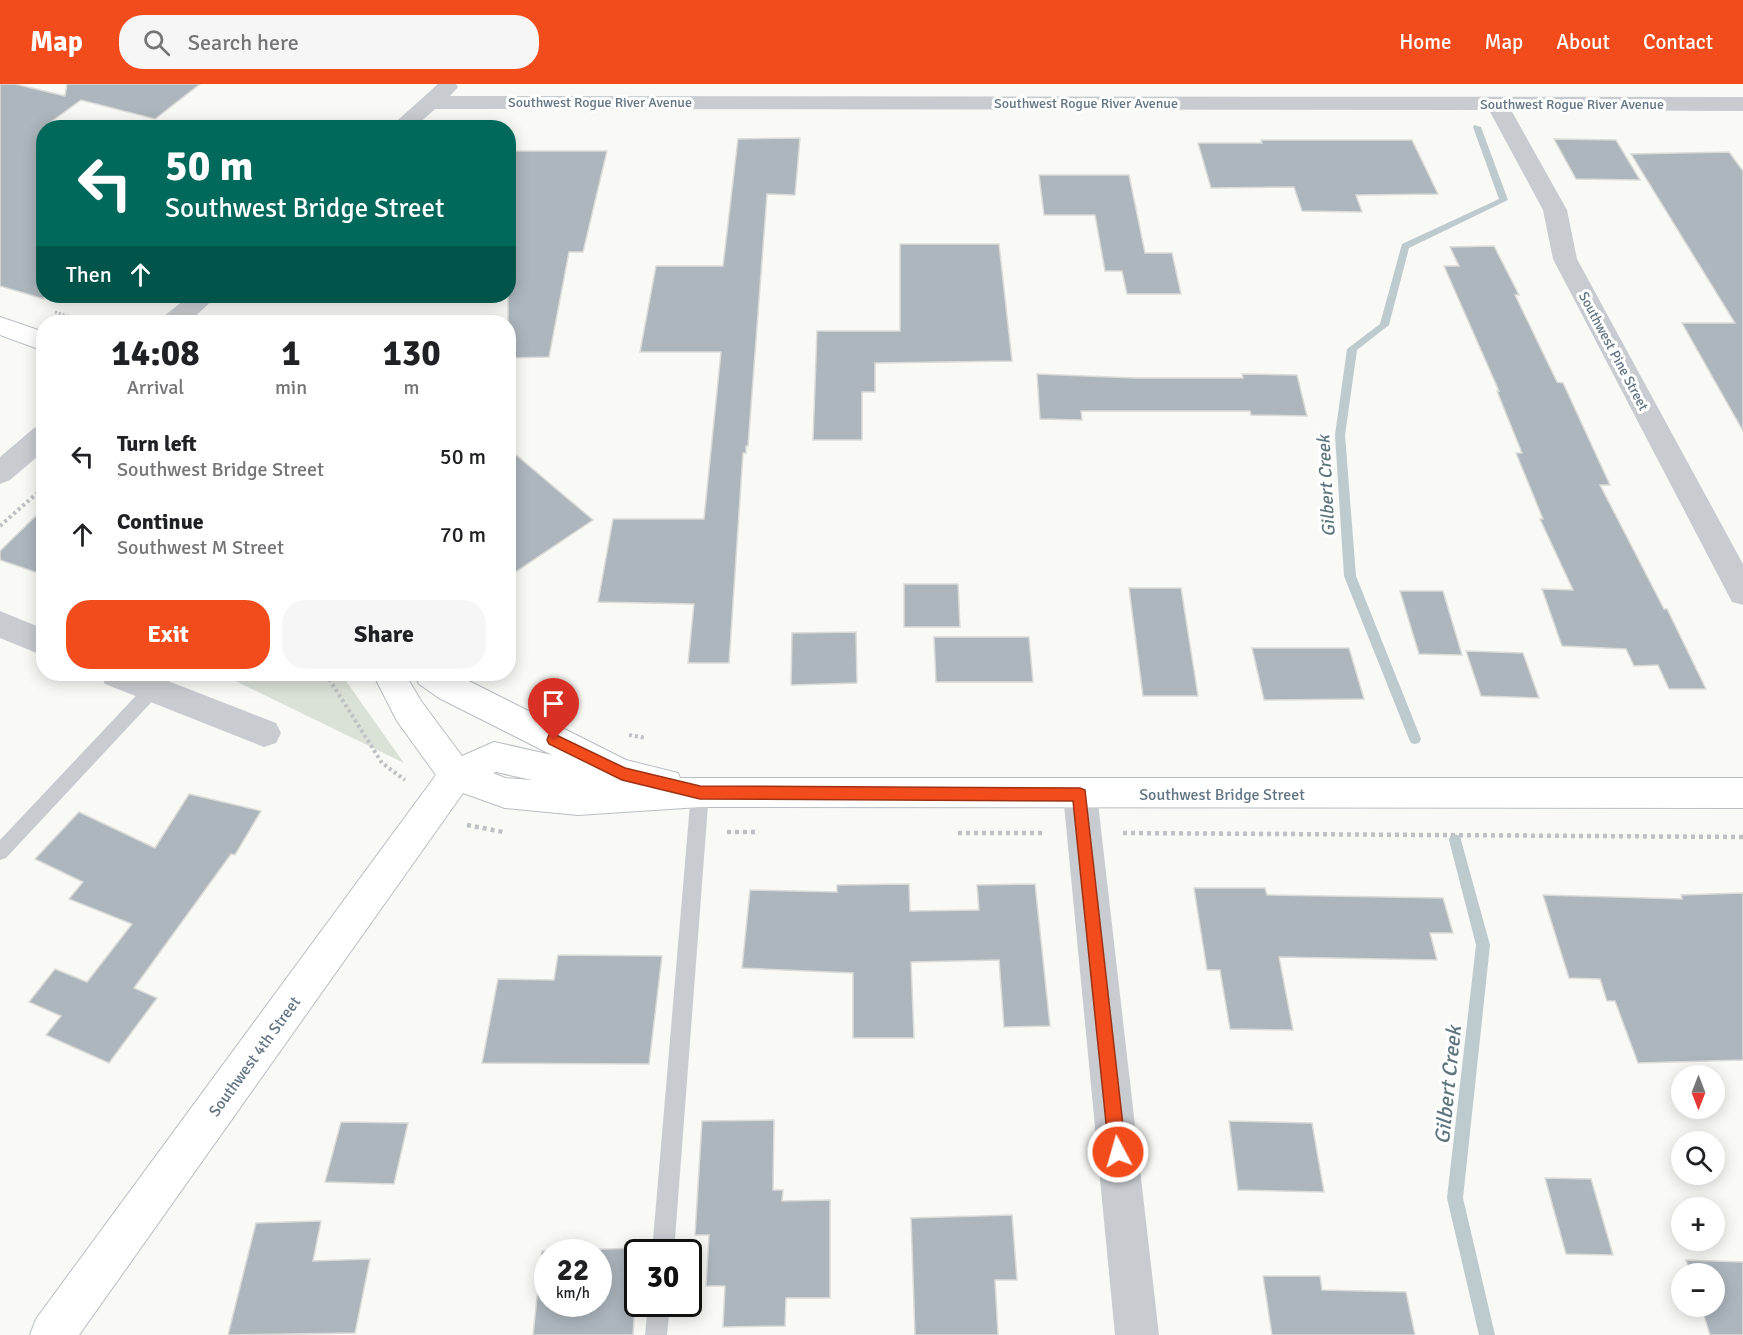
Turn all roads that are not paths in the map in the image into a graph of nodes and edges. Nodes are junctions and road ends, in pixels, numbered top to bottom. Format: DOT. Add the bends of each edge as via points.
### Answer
graph roads {
  1 [pos="450,84"];
  2 [pos="429,102"];
  3 [pos="1497,104"];
  4 [pos="1743,104"];
  5 [pos="409,120"];
  6 [pos="196,303"];
  7 [pos="181,315"];
  8 [pos="0,326"];
  9 [pos="36,339"];
  10 [pos="36,442"];
  11 [pos="0,473"];
  12 [pos="1743,593"];
  13 [pos="0,624"];
  14 [pos="36,640"];
  15 [pos="133,681"];
  16 [pos="392,681"];
  17 [pos="440,681"];
  18 [pos="153,689"];
  19 [pos="264,734"];
  20 [pos="622,774"];
  21 [pos="456,776"];
  22 [pos="700,792"];
  23 [pos="1743,793"];
  24 [pos="1080,794"];
  25 [pos="0,852"];
  26 [pos="664,1239"];
  27 [pos="658,1317"];
  28 [pos="52,1335"];
  29 [pos="656,1335"];
  30 [pos="1137,1335"];
  1 -- 2 [label="street"];
  2 -- 3 [label="street, Southwest Rogue River Avenue"];
  2 -- 5 [label="street"];
  3 -- 4 [label="street, Southwest Rogue River Avenue"];
  3 -- 12 [label="street, Southwest Pine Street" via="1555,210 1565,259"];
  6 -- 7 [label="street"];
  8 -- 9 [label="street"];
  10 -- 11 [label="street"];
  13 -- 14 [label="street"];
  15 -- 18 [label="street"];
  16 -- 21 [label="street"];
  17 -- 20 [label="street"];
  18 -- 19 [label="street"];
  18 -- 25 [label="lane"];
  20 -- 21 [label="street, Southwest Bridge Street" via="563,772 494,757"];
  20 -- 22 [label="street, Southwest Bridge Street"];
  21 -- 22 [label="street, Southwest Bridge Street" via="505,793 578,800"];
  21 -- 28 [label="street, Southwest 4th Street"];
  22 -- 24 [label="street, Southwest Bridge Street"];
  22 -- 26 [label="lane"];
  23 -- 24 [label="street, Southwest Bridge Street"];
  24 -- 30 [label="street"];
  27 -- 29 [label="lane"];
}
